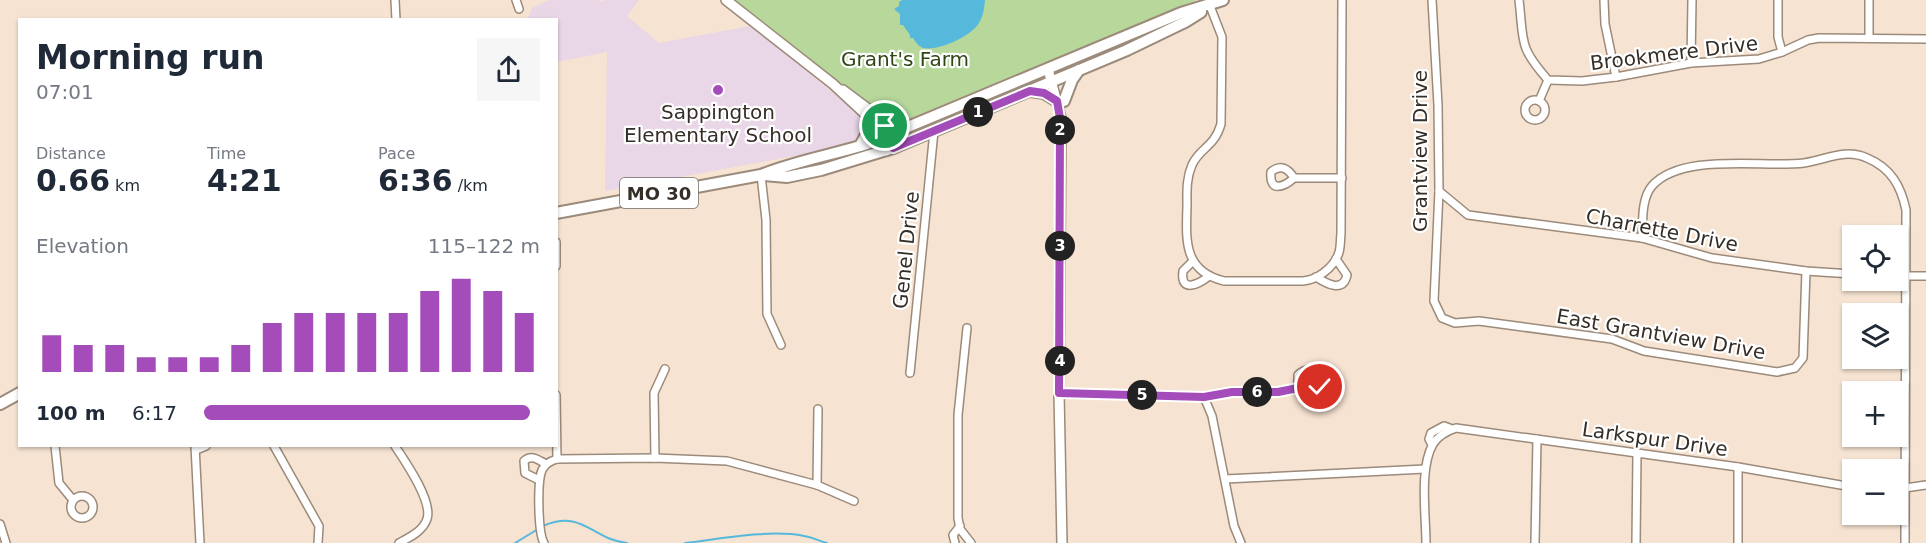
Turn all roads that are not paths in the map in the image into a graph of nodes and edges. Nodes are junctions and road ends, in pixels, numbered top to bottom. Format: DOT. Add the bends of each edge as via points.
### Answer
graph roads {
  1 [pos="395,0"];
  2 [pos="516,0"];
  3 [pos="726,0"];
  4 [pos="1223,0"];
  5 [pos="1342,0"];
  6 [pos="1432,0"];
  7 [pos="1520,0"];
  8 [pos="1604,0"];
  9 [pos="1692,0"];
  10 [pos="1778,0"];
  11 [pos="1869,0"];
  12 [pos="1210,6"];
  13 [pos="519,9"];
  14 [pos="396,18"];
  15 [pos="1869,38"];
  16 [pos="1926,39"];
  17 [pos="1782,52"];
  18 [pos="1691,63"];
  19 [pos="1051,68"];
  20 [pos="1079,70"];
  21 [pos="1616,78"];
  22 [pos="1055,80"];
  23 [pos="1548,80"];
  24 [pos="833,84"];
  25 [pos="1030,91"];
  26 [pos="1060,101"];
  27 [pos="1539,101"];
  28 [pos="869,116"];
  29 [pos="934,131"];
  30 [pos="885,137"];
  31 [pos="860,146"];
  32 [pos="889,149"];
  33 [pos="761,175"];
  34 [pos="1294,178"];
  35 [pos="1342,178"];
  36 [pos="1439,191"];
  37 [pos="558,213"];
  38 [pos="1905,225"];
  39 [pos="1642,238"];
  40 [pos="1336,259"];
  41 [pos="1193,261"];
  42 [pos="1806,271"];
  43 [pos="1842,273"];
  44 [pos="1209,276"];
  45 [pos="1908,276"];
  46 [pos="1926,276"];
  47 [pos="1316,277"];
  48 [pos="1901,291"];
  49 [pos="1434,301"];
  50 [pos="967,328"];
  51 [pos="781,345"];
  52 [pos="665,369"];
  53 [pos="910,373"];
  54 [pos="1298,388"];
  55 [pos="1059,393"];
  56 [pos="18,394"];
  57 [pos="1204,397"];
  58 [pos="0,404"];
  59 [pos="818,409"];
  60 [pos="1537,439"];
  61 [pos="55,447"];
  62 [pos="275,447"];
  63 [pos="396,447"];
  64 [pos="557,447"];
  65 [pos="195,448"];
  66 [pos="1637,453"];
  67 [pos="655,458"];
  68 [pos="557,459"];
  69 [pos="1901,459"];
  70 [pos="546,464"];
  71 [pos="1738,467"];
  72 [pos="1425,469"];
  73 [pos="1225,479"];
  74 [pos="539,480"];
  75 [pos="817,485"];
  76 [pos="1842,485"];
  77 [pos="1926,485"];
  78 [pos="1908,488"];
  79 [pos="73,500"];
  80 [pos="854,501"];
  81 [pos="0,524"];
  82 [pos="1904,525"];
  83 [pos="960,526"];
  84 [pos="542,542"];
  85 [pos="6,543"];
  86 [pos="200,543"];
  87 [pos="318,543"];
  88 [pos="399,543"];
  89 [pos="955,543"];
  90 [pos="970,543"];
  91 [pos="1062,543"];
  92 [pos="1241,543"];
  93 [pos="1426,543"];
  94 [pos="1534,543"];
  95 [pos="1636,543"];
  96 [pos="1738,543"];
  97 [pos="1905,543"];
  1 -- 14 [label="street"];
  2 -- 13 [label="street"];
  3 -- 24 [label="street"];
  4 -- 12 [label="main road, MO 30"];
  5 -- 35 [label="street"];
  6 -- 36 [label="street, Grantview Drive"];
  7 -- 23 [label="street" via="1522,42"];
  8 -- 21 [label="street"];
  9 -- 18 [label="street"];
  10 -- 17 [label="street"];
  11 -- 15 [label="street"];
  12 -- 19 [label="main road, MO 30" via="1181,13"];
  12 -- 20 [label="main road, MO 30" via="1185,22"];
  12 -- 41 [label="street" via="1222,38 1221,124 1212,144 1194,162 1186,183 1186,237"];
  15 -- 16 [label="street, Brookmere Drive"];
  15 -- 17 [label="street, Brookmere Drive" via="1819,38"];
  17 -- 18 [label="street, Brookmere Drive" via="1759,59"];
  18 -- 21 [label="street, Brookmere Drive"];
  19 -- 22 [label="street"];
  19 -- 30 [label="main road, MO 30"];
  20 -- 22 [label="main road, MO 30"];
  20 -- 26 [label="main road"];
  21 -- 23 [label="street, Brookmere Drive"];
  22 -- 25 [label="main road, MO 30"];
  22 -- 26 [label="street"];
  23 -- 27 [label="street"];
  24 -- 28 [label="street"];
  24 -- 30 [label="street" via="879,117"];
  25 -- 26 [label="main road"];
  25 -- 29 [label="main road, MO 30"];
  26 -- 55 [label="street"];
  28 -- 30 [label="street"];
  28 -- 31 [label="main road" via="870,128"];
  29 -- 32 [label="main road, MO 30"];
  29 -- 53 [label="street, Genel Drive"];
  30 -- 31 [label="main road, MO 30"];
  30 -- 32 [label="street"];
  31 -- 33 [label="main road, MO 30"];
  32 -- 33 [label="main road, MO 30" via="803,174"];
  33 -- 37 [label="main road, MO 30"];
  33 -- 51 [label="street" via="766,220 767,314"];
  34 -- 35 [label="street"];
  35 -- 40 [label="street" via="1341,234"];
  36 -- 39 [label="street, Charrette Drive" via="1468,215"];
  36 -- 49 [label="street, Grantview Drive"];
  38 -- 39 [label="street" via="1902,191 1891,174 1867,158 1836,154 1805,163 1724,162 1659,179 1645,195"];
  39 -- 42 [label="street, Charrette Drive" via="1712,258"];
  40 -- 47 [label="street"];
  40 -- 47 [label="street" via="1347,275 1342,285 1335,286"];
  41 -- 44 [label="street"];
  41 -- 44 [label="street" via="1182,271 1184,283 1196,285"];
  42 -- 43 [label="street, Charrette Drive"];
  42 -- 49 [label="street, East Grantview Drive" via="1803,358 1795,368 1777,372 1644,351 1612,339 1479,321 1448,322"];
  44 -- 47 [label="street" via="1251,282"];
  45 -- 46 [label="street"];
  48 -- 69 [label="street"];
  50 -- 83 [label="street" via="958,415"];
  52 -- 67 [label="street" via="654,393"];
  54 -- 57 [label="street"];
  55 -- 57 [label="street"];
  55 -- 91 [label="street"];
  56 -- 58 [label="main road"];
  57 -- 73 [label="street" via="1212,416"];
  59 -- 75 [label="street"];
  60 -- 66 [label="street, Larkspur Drive"];
  60 -- 72 [label="street, Larkspur Drive" via="1453,429 1432,445"];
  60 -- 94 [label="street"];
  61 -- 79 [label="street" via="59,483"];
  62 -- 87 [label="street" via="319,526"];
  63 -- 88 [label="street" via="422,492 428,511 418,532"];
  64 -- 68 [label="street"];
  65 -- 86 [label="street"];
  66 -- 71 [label="street, Larkspur Drive"];
  66 -- 95 [label="street"];
  67 -- 68 [label="street"];
  67 -- 75 [label="street" via="727,461"];
  68 -- 70 [label="street"];
  70 -- 74 [label="street"];
  70 -- 74 [label="street" via="531,457 524,461 525,473"];
  71 -- 76 [label="street, Larkspur Drive"];
  71 -- 96 [label="street"];
  72 -- 73 [label="street"];
  72 -- 93 [label="street, Larkspur Drive"];
  73 -- 92 [label="street"];
  74 -- 84 [label="street"];
  75 -- 80 [label="street"];
  77 -- 78 [label="street"];
  81 -- 85 [label="street"];
  82 -- 97 [label="street"];
  83 -- 89 [label="street"];
  83 -- 90 [label="street"];
}
